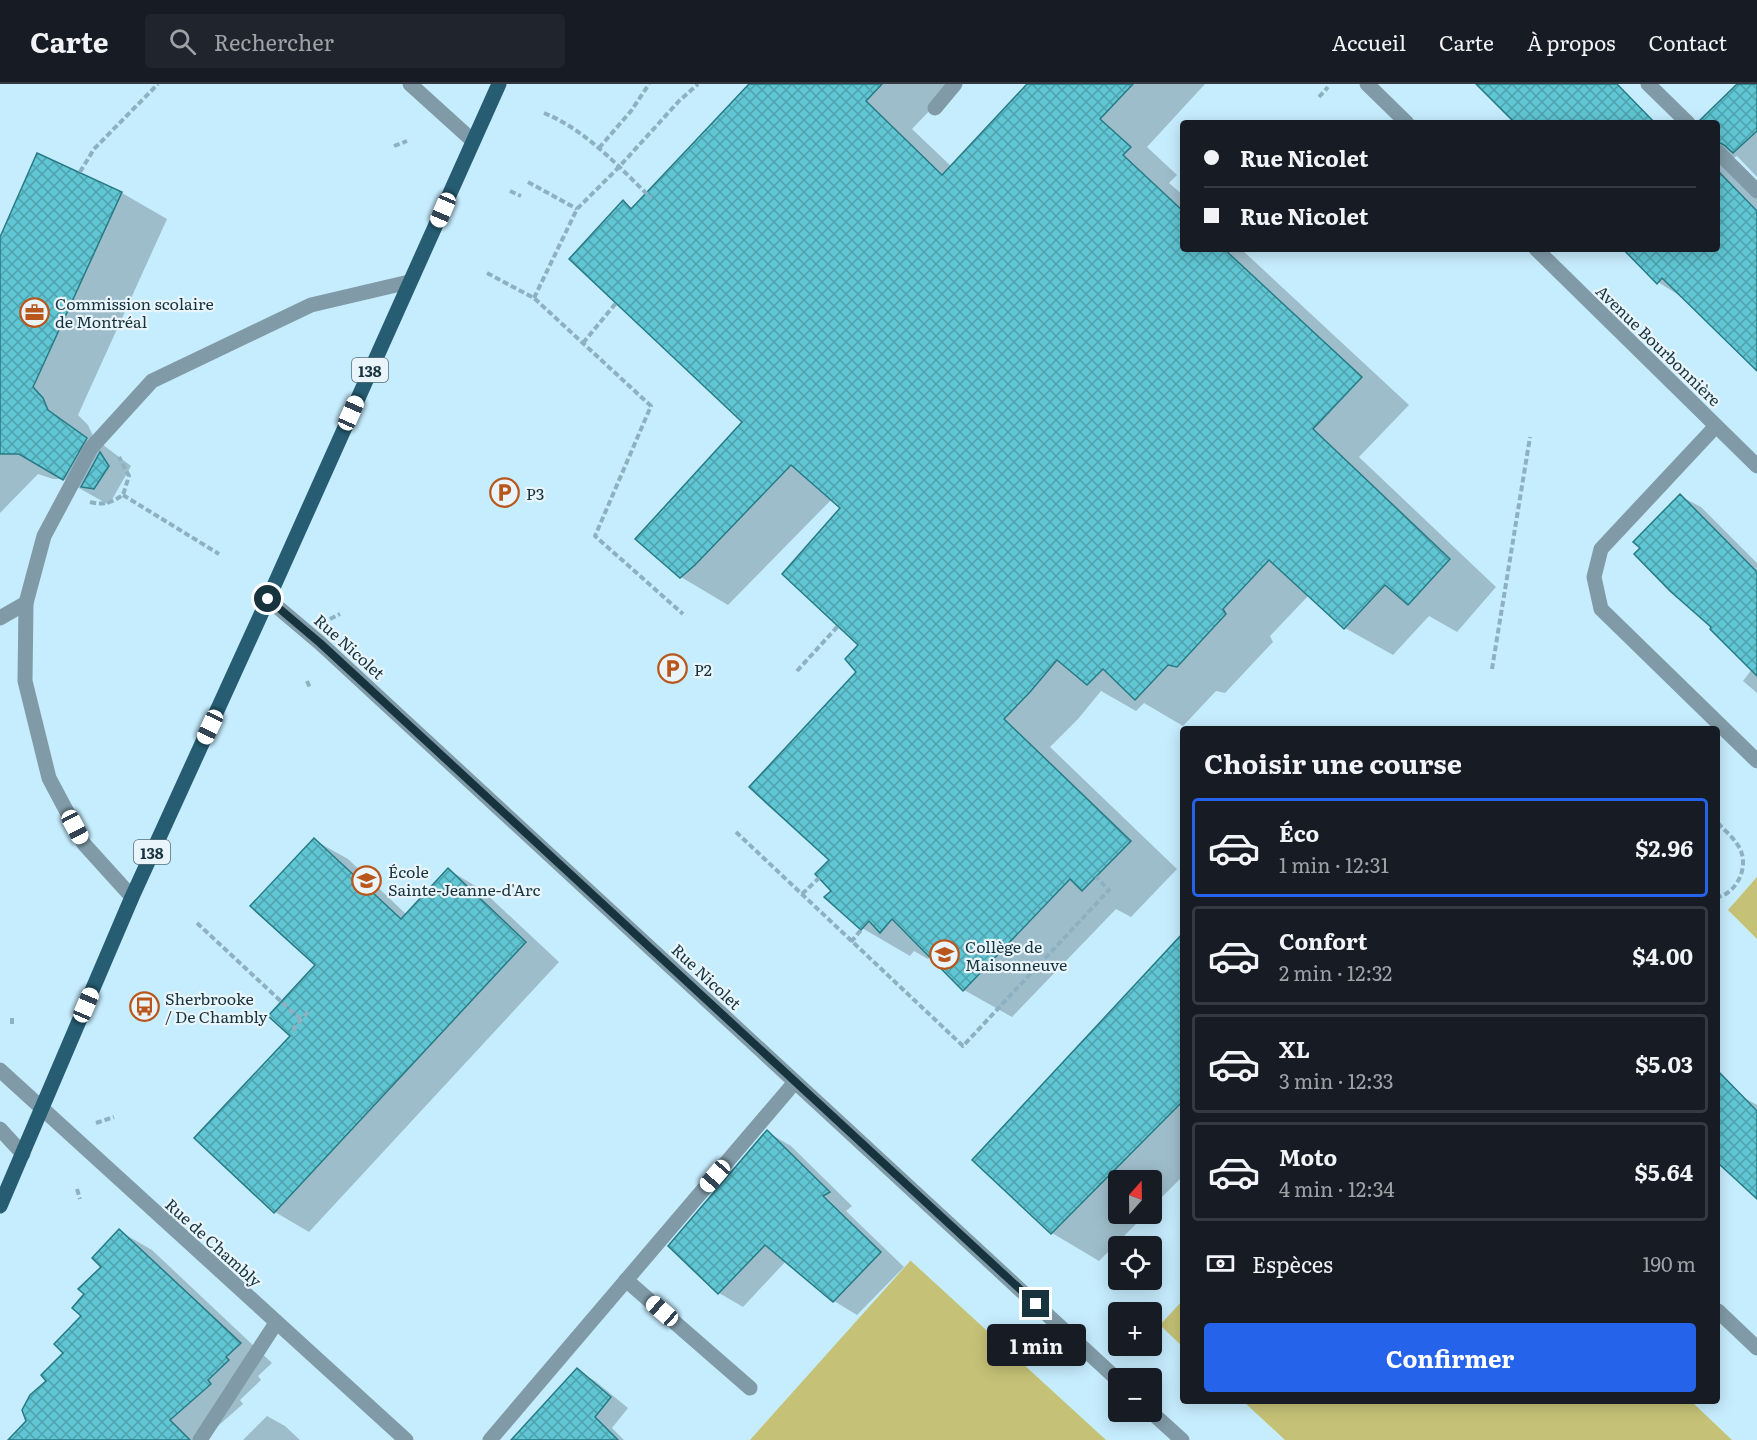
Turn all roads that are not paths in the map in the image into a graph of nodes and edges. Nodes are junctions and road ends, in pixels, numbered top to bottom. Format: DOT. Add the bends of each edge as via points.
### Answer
graph roads {
  1 [pos="410,84"];
  2 [pos="500,84"];
  3 [pos="956,84"];
  4 [pos="1367,84"];
  5 [pos="1648,84"];
  6 [pos="935,108"];
  7 [pos="1404,120"];
  8 [pos="1685,120"];
  9 [pos="472,141"];
  10 [pos="1720,154"];
  11 [pos="1757,191"];
  12 [pos="1539,252"];
  13 [pos="409,282"];
  14 [pos="1716,426"];
  15 [pos="1757,466"];
  16 [pos="268,599"];
  17 [pos="26,603"];
  18 [pos="0,618"];
  19 [pos="1757,761"];
  20 [pos="132,897"];
  21 [pos="0,1070"];
  22 [pos="795,1082"];
  23 [pos="42,1108"];
  24 [pos="0,1129"];
  25 [pos="23,1154"];
  26 [pos="0,1206"];
  27 [pos="626,1280"];
  28 [pos="1720,1313"];
  29 [pos="276,1323"];
  30 [pos="1757,1348"];
  31 [pos="1108,1372"];
  32 [pos="750,1388"];
  33 [pos="1162,1422"];
  34 [pos="200,1440"];
  35 [pos="406,1440"];
  36 [pos="490,1440"];
  37 [pos="1182,1440"];
  1 -- 9 [label="street"];
  2 -- 9 [label="main road, 138"];
  3 -- 6 [label="street"];
  4 -- 7 [label="street"];
  5 -- 8 [label="street"];
  9 -- 13 [label="main road, 138"];
  10 -- 11 [label="street"];
  12 -- 14 [label="street, Avenue Bourbonnière"];
  13 -- 16 [label="main road, 138"];
  13 -- 17 [label="street" via="310,305 152,381 91,448 44,536"];
  14 -- 15 [label="street, Avenue Bourbonnière"];
  14 -- 19 [label="street" via="1601,549 1594,578 1601,609"];
  16 -- 20 [label="main road, 138"];
  16 -- 22 [label="street, Rue Nicolet"];
  17 -- 18 [label="street"];
  17 -- 20 [label="street" via="25,681 49,778 84,844"];
  20 -- 23 [label="main road, 138"];
  21 -- 23 [label="street, Rue de Chambly"];
  22 -- 27 [label="street"];
  22 -- 31 [label="street, Rue Nicolet"];
  23 -- 25 [label="main road, 138"];
  23 -- 29 [label="street, Rue de Chambly"];
  24 -- 25 [label="street"];
  25 -- 26 [label="main road, 138"];
  27 -- 32 [label="street"];
  27 -- 36 [label="street"];
  28 -- 30 [label="street"];
  29 -- 34 [label="street"];
  29 -- 35 [label="street, Rue de Chambly"];
  33 -- 37 [label="street"];
}
